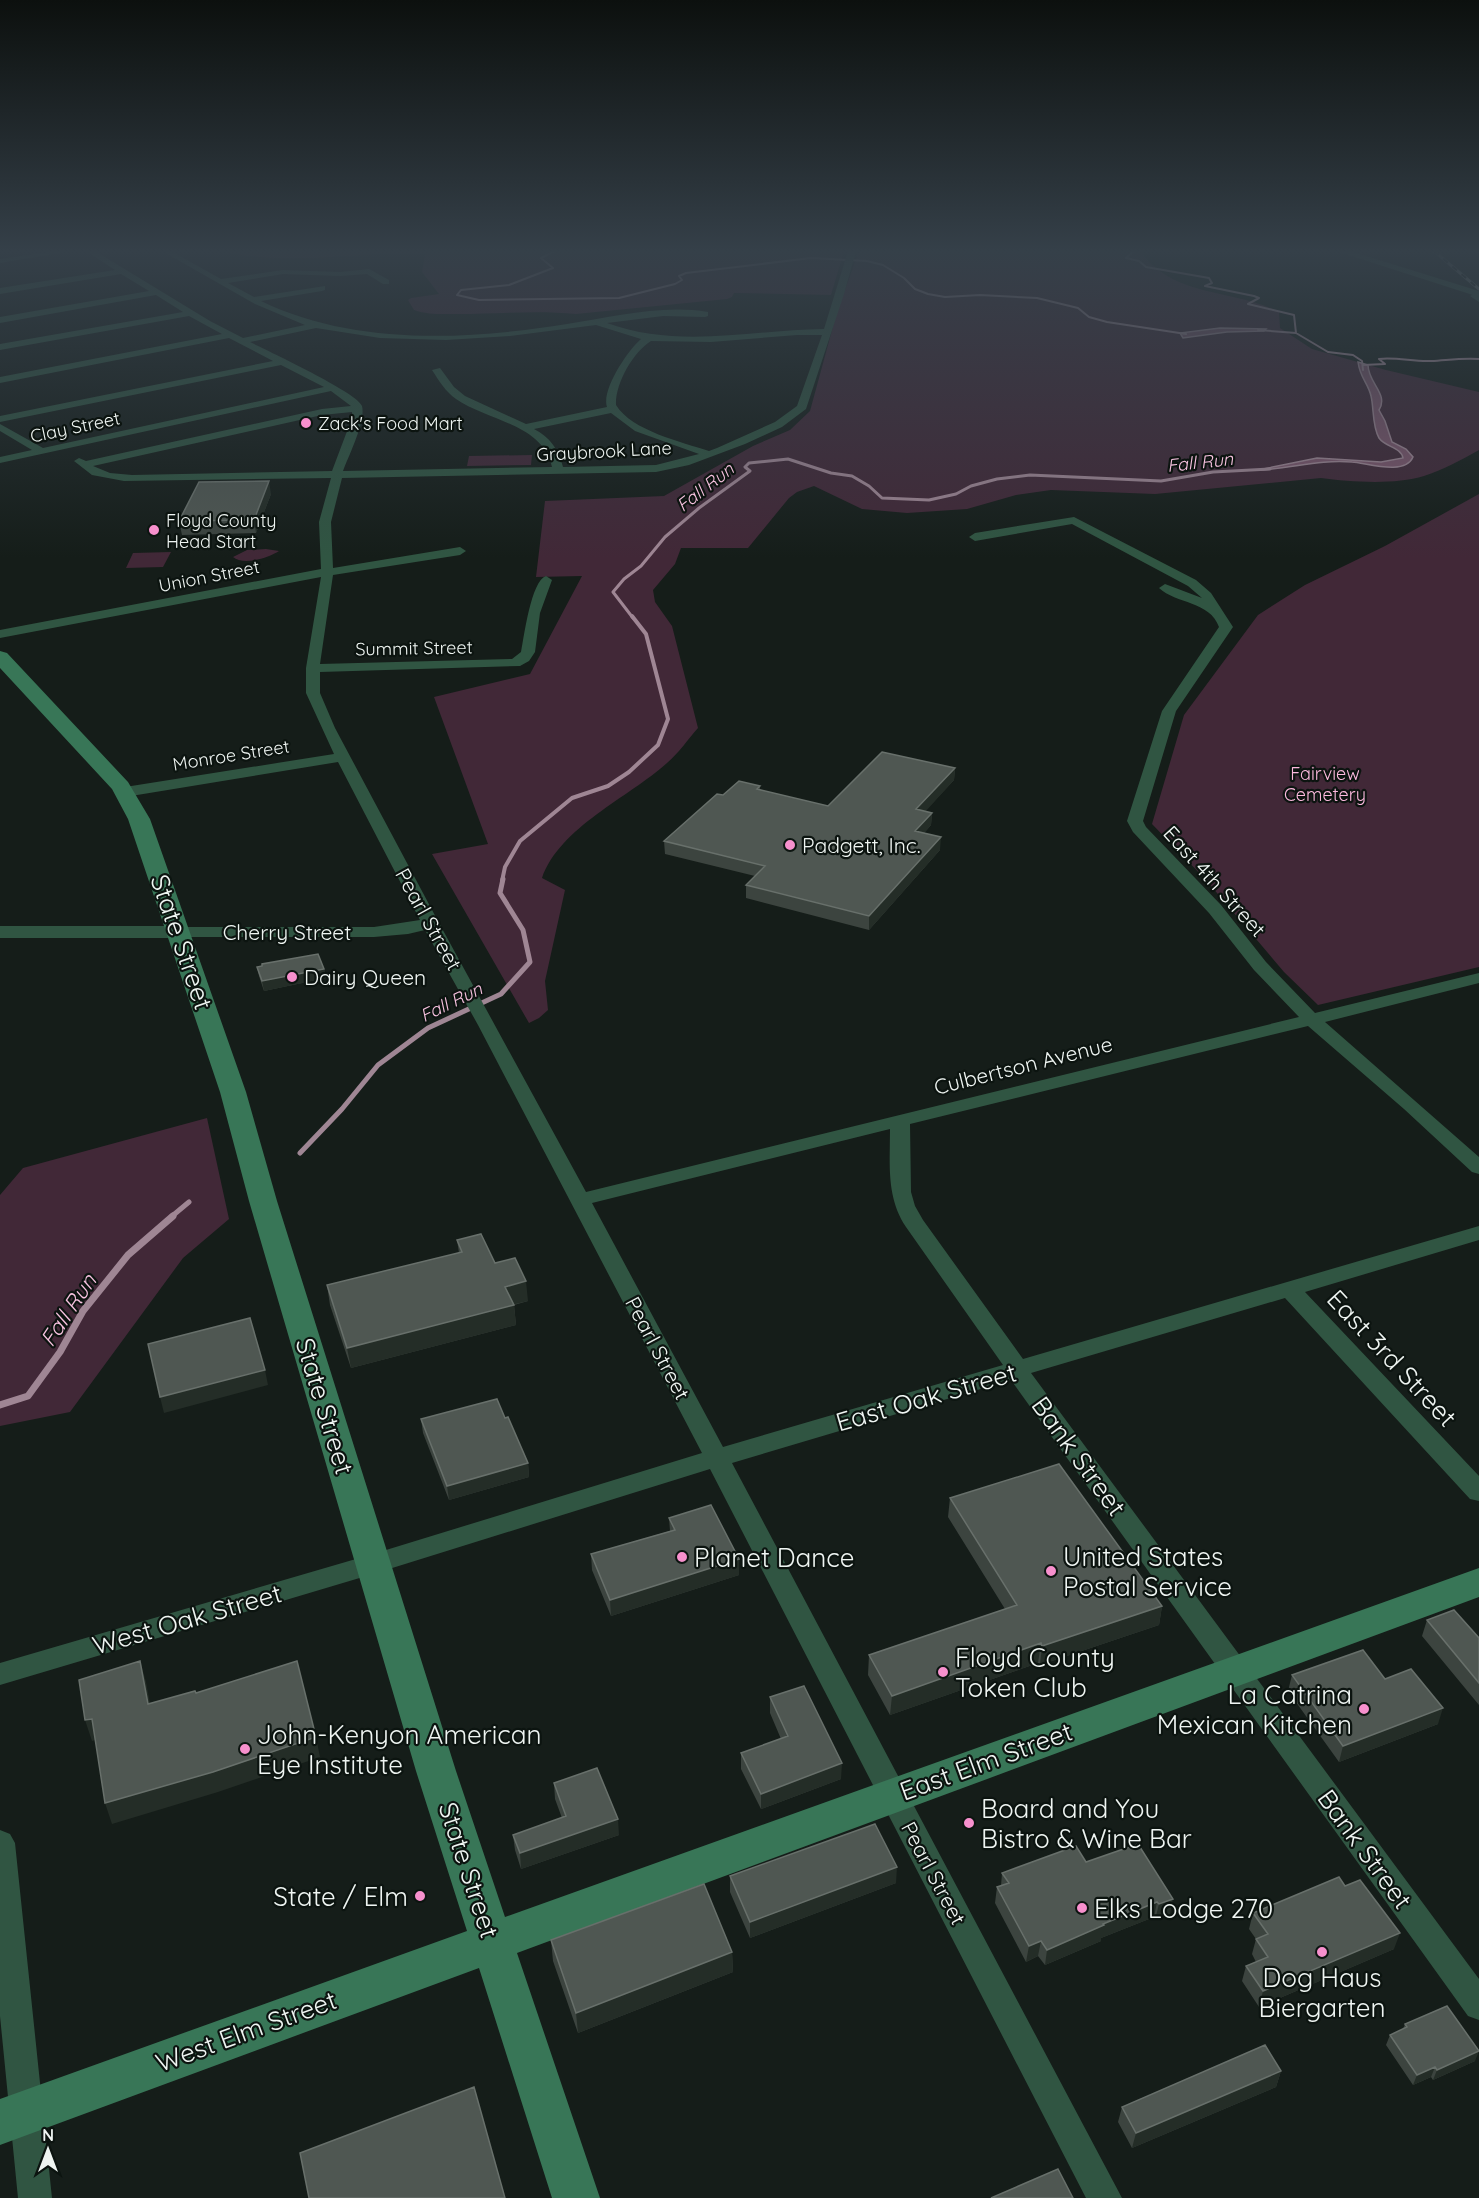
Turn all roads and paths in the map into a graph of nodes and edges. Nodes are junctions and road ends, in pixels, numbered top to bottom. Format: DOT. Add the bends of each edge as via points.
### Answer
graph roads {
  1 [pos="136,354"];
  2 [pos="264,354"];
  3 [pos="634,354"];
  4 [pos="819,354"];
  5 [pos="280,362"];
  6 [pos="437,370"];
  7 [pos="0,380"];
  8 [pos="333,388"];
  9 [pos="358,408"];
  10 [pos="614,411"];
  11 [pos="0,419"];
  12 [pos="0,427"];
  13 [pos="524,428"];
  14 [pos="60,447"];
  15 [pos="41,451"];
  16 [pos="709,454"];
  17 [pos="0,460"];
  18 [pos="84,465"];
  19 [pos="558,471"];
  20 [pos="338,475"];
  21 [pos="975,537"];
  22 [pos="460,551"];
  23 [pos="327,572"];
  24 [pos="546,580"];
  25 [pos="1165,588"];
  26 [pos="1214,610"];
  27 [pos="0,634"];
  28 [pos="0,658"];
  29 [pos="313,668"];
  30 [pos="343,757"];
  31 [pos="125,792"];
  32 [pos="430,923"];
  33 [pos="0,932"];
  34 [pos="179,932"];
  35 [pos="1479,978"];
  36 [pos="1311,1019"];
  37 [pos="900,1120"];
  38 [pos="1479,1168"];
  39 [pos="579,1200"];
  40 [pos="1479,1233"];
  41 [pos="1289,1289"];
  42 [pos="1016,1370"];
  43 [pos="717,1458"];
  44 [pos="1479,1492"];
  45 [pos="373,1564"];
  46 [pos="1479,1582"];
  47 [pos="1235,1671"];
  48 [pos="0,1674"];
  49 [pos="893,1795"];
  50 [pos="0,1843"];
  51 [pos="493,1940"];
  52 [pos="1479,2006"];
  53 [pos="13,2117"];
  54 [pos="35,2198"];
  55 [pos="576,2198"];
  56 [pos="1105,2198"];
  1 -- 7 [label="street"];
  2 -- 5 [label="street"];
  3 -- 10 [label="street" via="610,400"];
  4 -- 16 [label="street, Graybrook Lane" via="805,401 797,413 771,429"];
  5 -- 8 [label="street"];
  5 -- 11 [label="street"];
  6 -- 13 [label="street" via="463,400"];
  8 -- 9 [label="street"];
  8 -- 14 [label="street, Clay Street"];
  9 -- 18 [label="street" via="322,412"];
  9 -- 20 [label="street, Pearl Street"];
  10 -- 13 [label="street" via="591,412"];
  10 -- 16 [label="street" via="643,430"];
  12 -- 15 [label="street"];
  13 -- 19 [label="street" via="550,446 558,460"];
  14 -- 15 [label="street, Clay Street"];
  14 -- 18 [label="street, Graybrook Lane"];
  15 -- 17 [label="street, Clay Street"];
  16 -- 19 [label="street, Graybrook Lane" via="655,468"];
  18 -- 20 [label="street, Graybrook Lane" via="95,472 124,478"];
  19 -- 20 [label="street, Graybrook Lane"];
  20 -- 23 [label="street, Pearl Street" via="325,522"];
  21 -- 26 [label="street" via="1074,520 1194,585 1207,596"];
  22 -- 23 [label="street, Union Street"];
  23 -- 27 [label="street, Union Street"];
  23 -- 29 [label="street, Pearl Street"];
  24 -- 29 [label="street, Summit Street" via="534,613 528,652 515,663"];
  25 -- 26 [label="street"];
  26 -- 36 [label="street, East 4th Street" via="1226,627 1169,711 1135,821"];
  28 -- 31 [label="main road, State Street"];
  29 -- 30 [label="street, Pearl Street" via="313,693"];
  30 -- 31 [label="street, Monroe Street"];
  30 -- 32 [label="street, Pearl Street"];
  31 -- 34 [label="main road, State Street" via="139,819"];
  32 -- 34 [label="street, Cherry Street" via="364,932"];
  32 -- 39 [label="street, Pearl Street"];
  33 -- 34 [label="street, Cherry Street"];
  34 -- 45 [label="main road, State Street" via="233,1092"];
  35 -- 36 [label="street, Culbertson Avenue"];
  36 -- 37 [label="street, Culbertson Avenue"];
  36 -- 38 [label="street, East 4th Street"];
  37 -- 39 [label="street, Culbertson Avenue"];
  37 -- 42 [label="street, Bank Street" via="901,1192 905,1206"];
  39 -- 43 [label="street, Pearl Street"];
  40 -- 41 [label="street, East Oak Street"];
  41 -- 42 [label="street, East Oak Street"];
  41 -- 44 [label="street, East 3rd Street"];
  42 -- 43 [label="street, East Oak Street"];
  42 -- 47 [label="street, Bank Street"];
  43 -- 45 [label="street, East Oak Street"];
  43 -- 49 [label="street, Pearl Street"];
  45 -- 48 [label="street, West Oak Street"];
  45 -- 51 [label="main road, State Street"];
  46 -- 47 [label="main road, East Elm Street"];
  47 -- 49 [label="main road, East Elm Street"];
  47 -- 52 [label="street, Bank Street"];
  49 -- 51 [label="main road, East Elm Street"];
  49 -- 56 [label="street, Pearl Street"];
  50 -- 53 [label="street"];
  51 -- 53 [label="main road, West Elm Street"];
  51 -- 55 [label="main road, State Street"];
  53 -- 54 [label="street"];
}
